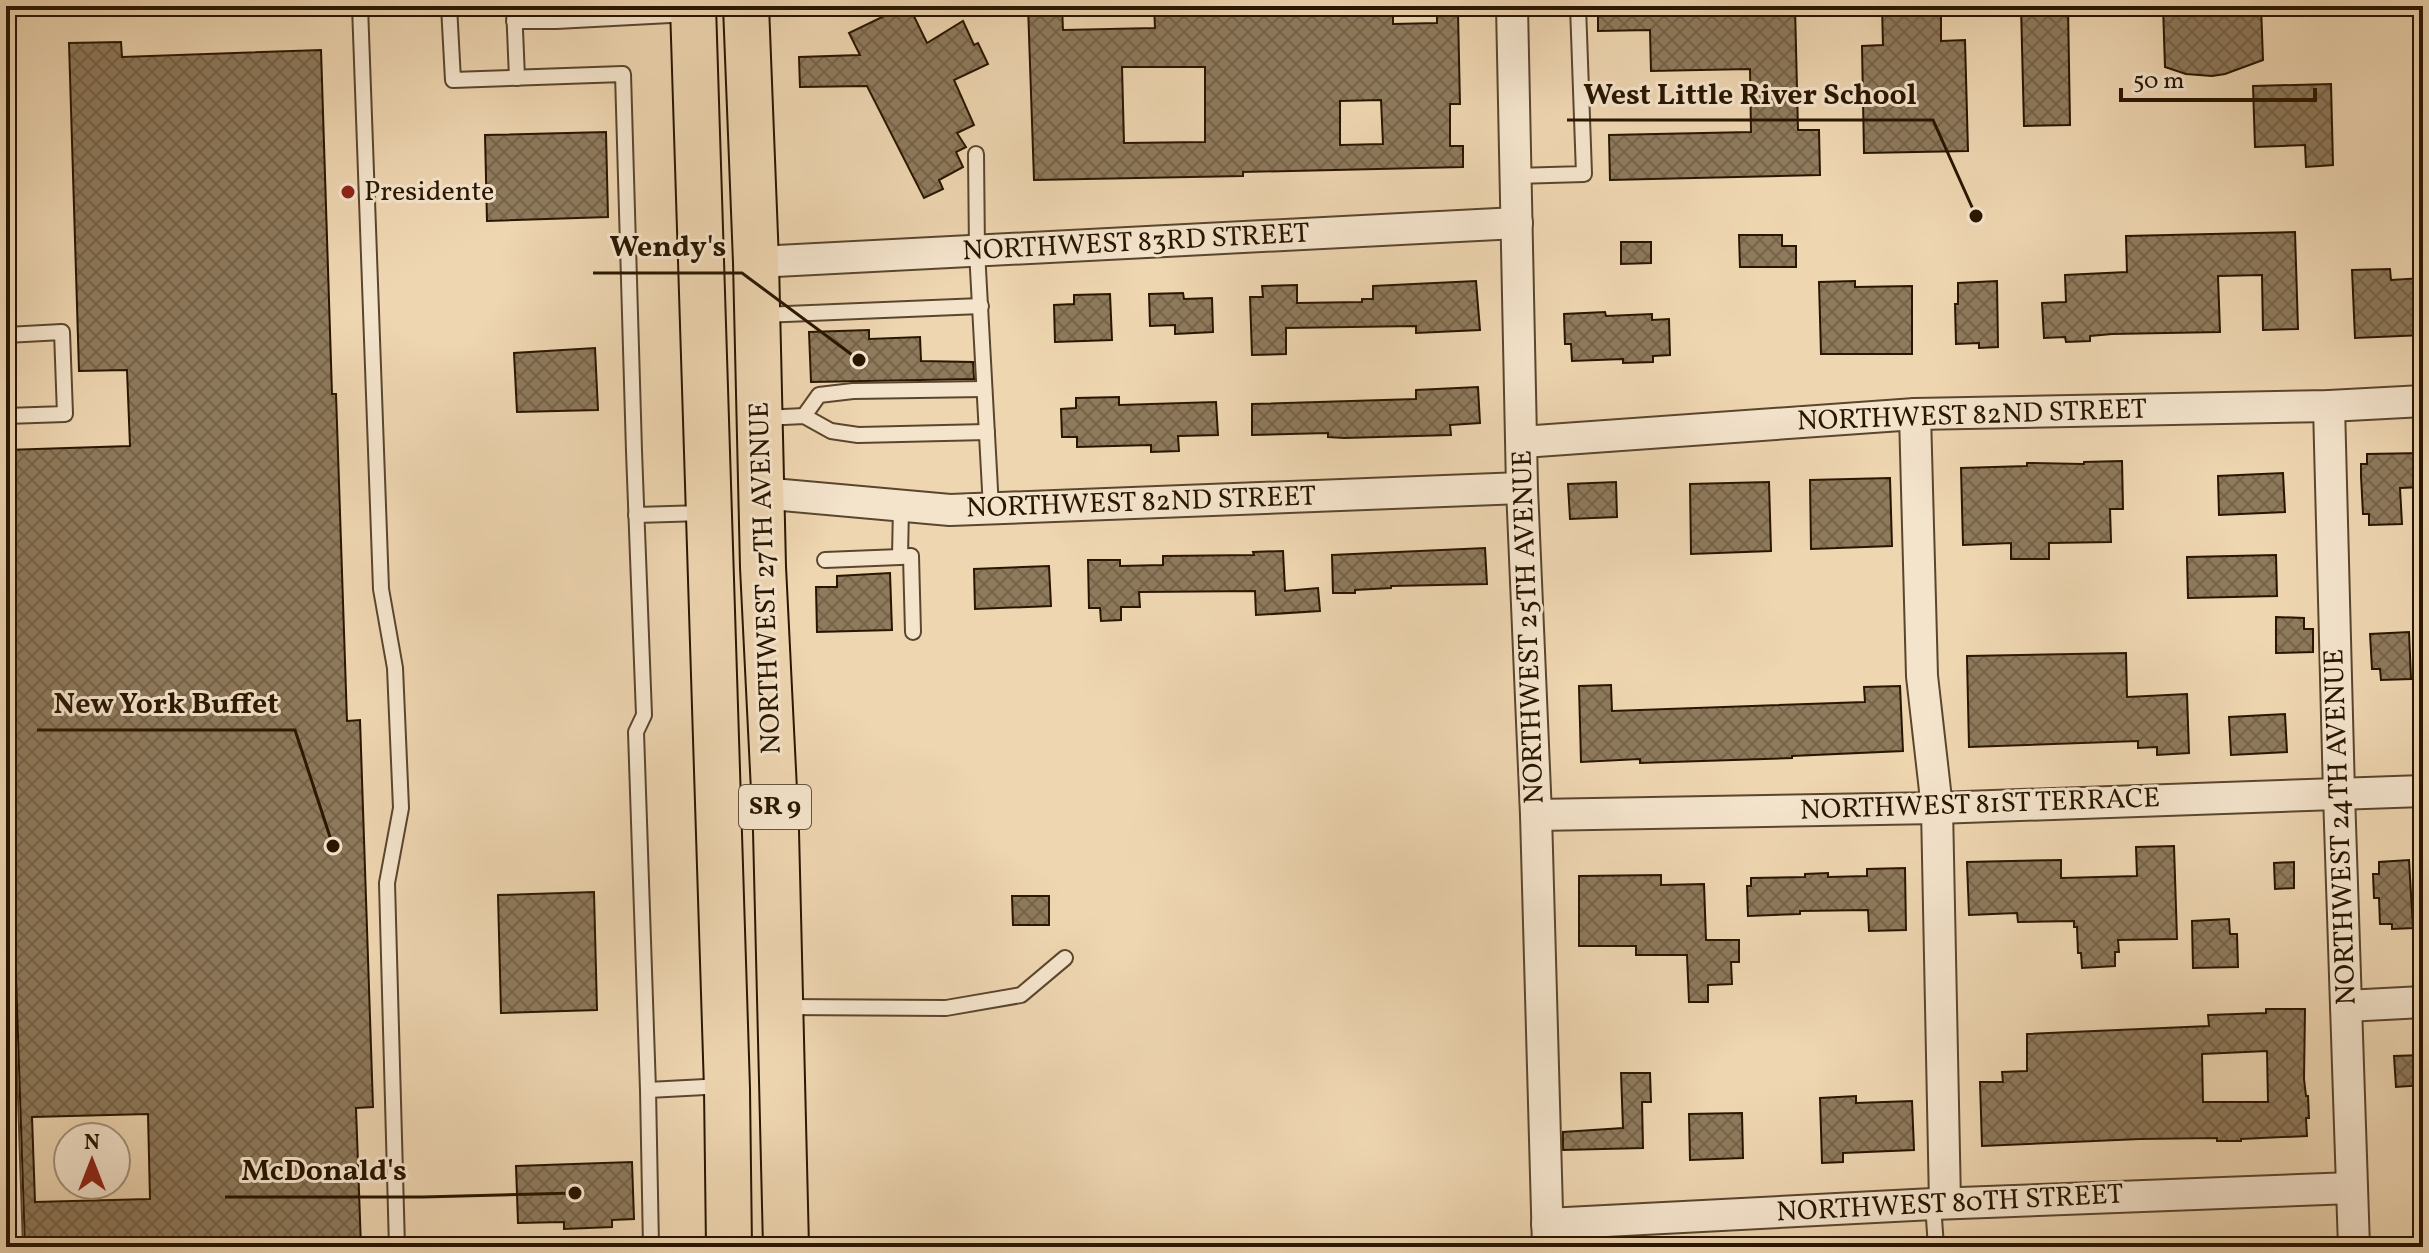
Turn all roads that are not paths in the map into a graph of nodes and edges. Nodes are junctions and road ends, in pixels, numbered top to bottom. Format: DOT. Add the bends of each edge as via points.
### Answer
graph roads {
  1 [pos="360,6"];
  2 [pos="449,6"];
  3 [pos="529,6"];
  4 [pos="543,6"];
  5 [pos="567,6"];
  6 [pos="746,6"];
  7 [pos="1512,6"];
  8 [pos="1578,6"];
  9 [pos="693,10"];
  10 [pos="514,13"];
  11 [pos="556,14"];
  12 [pos="517,78"];
  13 [pos="976,154"];
  14 [pos="1516,176"];
  15 [pos="1517,223"];
  16 [pos="700,225"];
  17 [pos="977,251"];
  18 [pos="756,262"];
  19 [pos="702,289"];
  20 [pos="981,306"];
  21 [pos="757,315"];
  22 [pos="6,335"];
  23 [pos="984,389"];
  24 [pos="2423,401"];
  25 [pos="2329,406"];
  26 [pos="1915,414"];
  27 [pos="6,416"];
  28 [pos="804,416"];
  29 [pos="761,418"];
  30 [pos="987,432"];
  31 [pos="1522,442"];
  32 [pos="1522,488"];
  33 [pos="761,493"];
  34 [pos="901,506"];
  35 [pos="991,508"];
  36 [pos="708,513"];
  37 [pos="636,515"];
  38 [pos="900,557"];
  39 [pos="825,560"];
  40 [pos="763,567"];
  41 [pos="913,632"];
  42 [pos="2423,791"];
  43 [pos="2339,794"];
  44 [pos="1937,808"];
  45 [pos="1536,815"];
  46 [pos="1065,958"];
  47 [pos="722,959"];
  48 [pos="6,977"];
  49 [pos="2423,1002"];
  50 [pos="2346,1006"];
  51 [pos="780,1027"];
  52 [pos="648,1090"];
  53 [pos="727,1092"];
  54 [pos="2352,1188"];
  55 [pos="1939,1204"];
  56 [pos="1548,1235"];
  57 [pos="15,1247"];
  58 [pos="397,1247"];
  59 [pos="617,1247"];
  60 [pos="625,1247"];
  61 [pos="729,1247"];
  62 [pos="754,1247"];
  63 [pos="786,1247"];
  64 [pos="1936,1247"];
  65 [pos="2354,1247"];
  1 -- 58 [label="lane" via="381,589 395,668 401,808 387,883"];
  2 -- 12 [label="lane" via="453,80"];
  3 -- 11 [label="lane"];
  4 -- 11 [label="lane"];
  5 -- 11 [label="lane"];
  6 -- 18 [label="main road, NORTHWEST 27TH AVENUE / SR 9"];
  7 -- 14 [label="street, NORTHWEST 25TH AVENUE"];
  8 -- 14 [label="lane" via="1584,174"];
  9 -- 11 [label="lane"];
  9 -- 16 [label="main road, NORTHWEST 27TH AVENUE / SR 9"];
  10 -- 11 [label="lane"];
  10 -- 12 [label="lane"];
  12 -- 37 [label="lane" via="623,74"];
  13 -- 17 [label="lane"];
  14 -- 15 [label="street, NORTHWEST 25TH AVENUE"];
  15 -- 17 [label="street, NORTHWEST 83RD STREET"];
  15 -- 31 [label="street, NORTHWEST 25TH AVENUE"];
  16 -- 18 [label="main road" via="720,245"];
  16 -- 19 [label="main road, NORTHWEST 27TH AVENUE / SR 9"];
  17 -- 18 [label="street, NORTHWEST 83RD STREET"];
  17 -- 20 [label="lane"];
  18 -- 21 [label="main road, NORTHWEST 27TH AVENUE / SR 9"];
  19 -- 33 [label="main road" via="721,313 724,326 729,454 742,479"];
  19 -- 36 [label="main road, NORTHWEST 27TH AVENUE / SR 9"];
  20 -- 21 [label="lane"];
  20 -- 23 [label="lane"];
  21 -- 29 [label="main road, NORTHWEST 27TH AVENUE / SR 9"];
  22 -- 27 [label="lane" via="62,332 65,414"];
  23 -- 28 [label="lane" via="819,395"];
  23 -- 30 [label="lane"];
  24 -- 25 [label="street, NORTHWEST 82ND STREET"];
  25 -- 26 [label="street, NORTHWEST 82ND STREET"];
  25 -- 43 [label="street, NORTHWEST 24TH AVENUE"];
  26 -- 31 [label="street, NORTHWEST 82ND STREET"];
  26 -- 44 [label="street" via="1922,676"];
  28 -- 29 [label="lane"];
  28 -- 30 [label="lane" via="831,431 858,435"];
  29 -- 33 [label="main road, NORTHWEST 27TH AVENUE / SR 9"];
  30 -- 35 [label="lane"];
  31 -- 32 [label="street, NORTHWEST 25TH AVENUE"];
  32 -- 35 [label="street, NORTHWEST 82ND STREET"];
  32 -- 45 [label="street, NORTHWEST 25TH AVENUE"];
  33 -- 34 [label="street, NORTHWEST 82ND STREET"];
  33 -- 40 [label="main road, NORTHWEST 27TH AVENUE / SR 9"];
  34 -- 35 [label="street, NORTHWEST 82ND STREET"];
  34 -- 38 [label="lane"];
  36 -- 37 [label="lane"];
  36 -- 40 [label="main road" via="725,524"];
  36 -- 47 [label="main road, NORTHWEST 27TH AVENUE / SR 9"];
  37 -- 52 [label="lane" via="644,715 636,732"];
  38 -- 39 [label="lane"];
  38 -- 41 [label="lane" via="911,556"];
  40 -- 51 [label="main road, NORTHWEST 27TH AVENUE / SR 9"];
  42 -- 43 [label="street, NORTHWEST 81ST TERRACE"];
  43 -- 44 [label="street, NORTHWEST 81ST TERRACE"];
  43 -- 50 [label="street, NORTHWEST 24TH AVENUE"];
  44 -- 45 [label="street, NORTHWEST 81ST TERRACE"];
  44 -- 55 [label="street"];
  45 -- 56 [label="street, NORTHWEST 25TH AVENUE"];
  46 -- 51 [label="lane" via="1021,995"];
  47 -- 51 [label="main road" via="742,1018 758,1040"];
  47 -- 53 [label="main road, NORTHWEST 27TH AVENUE / SR 9"];
  48 -- 57 [label="lane"];
  49 -- 50 [label="street"];
  50 -- 54 [label="street, NORTHWEST 24TH AVENUE"];
  51 -- 63 [label="main road, NORTHWEST 27TH AVENUE / SR 9"];
  52 -- 53 [label="lane"];
  52 -- 60 [label="lane" via="651,1246"];
  53 -- 61 [label="main road, NORTHWEST 27TH AVENUE / SR 9"];
  53 -- 62 [label="main road" via="743,1139"];
  54 -- 55 [label="street, NORTHWEST 80TH STREET"];
  54 -- 65 [label="street, NORTHWEST 24TH AVENUE"];
  55 -- 56 [label="street, NORTHWEST 80TH STREET"];
  55 -- 64 [label="lane"];
  59 -- 60 [label="lane"];
}
